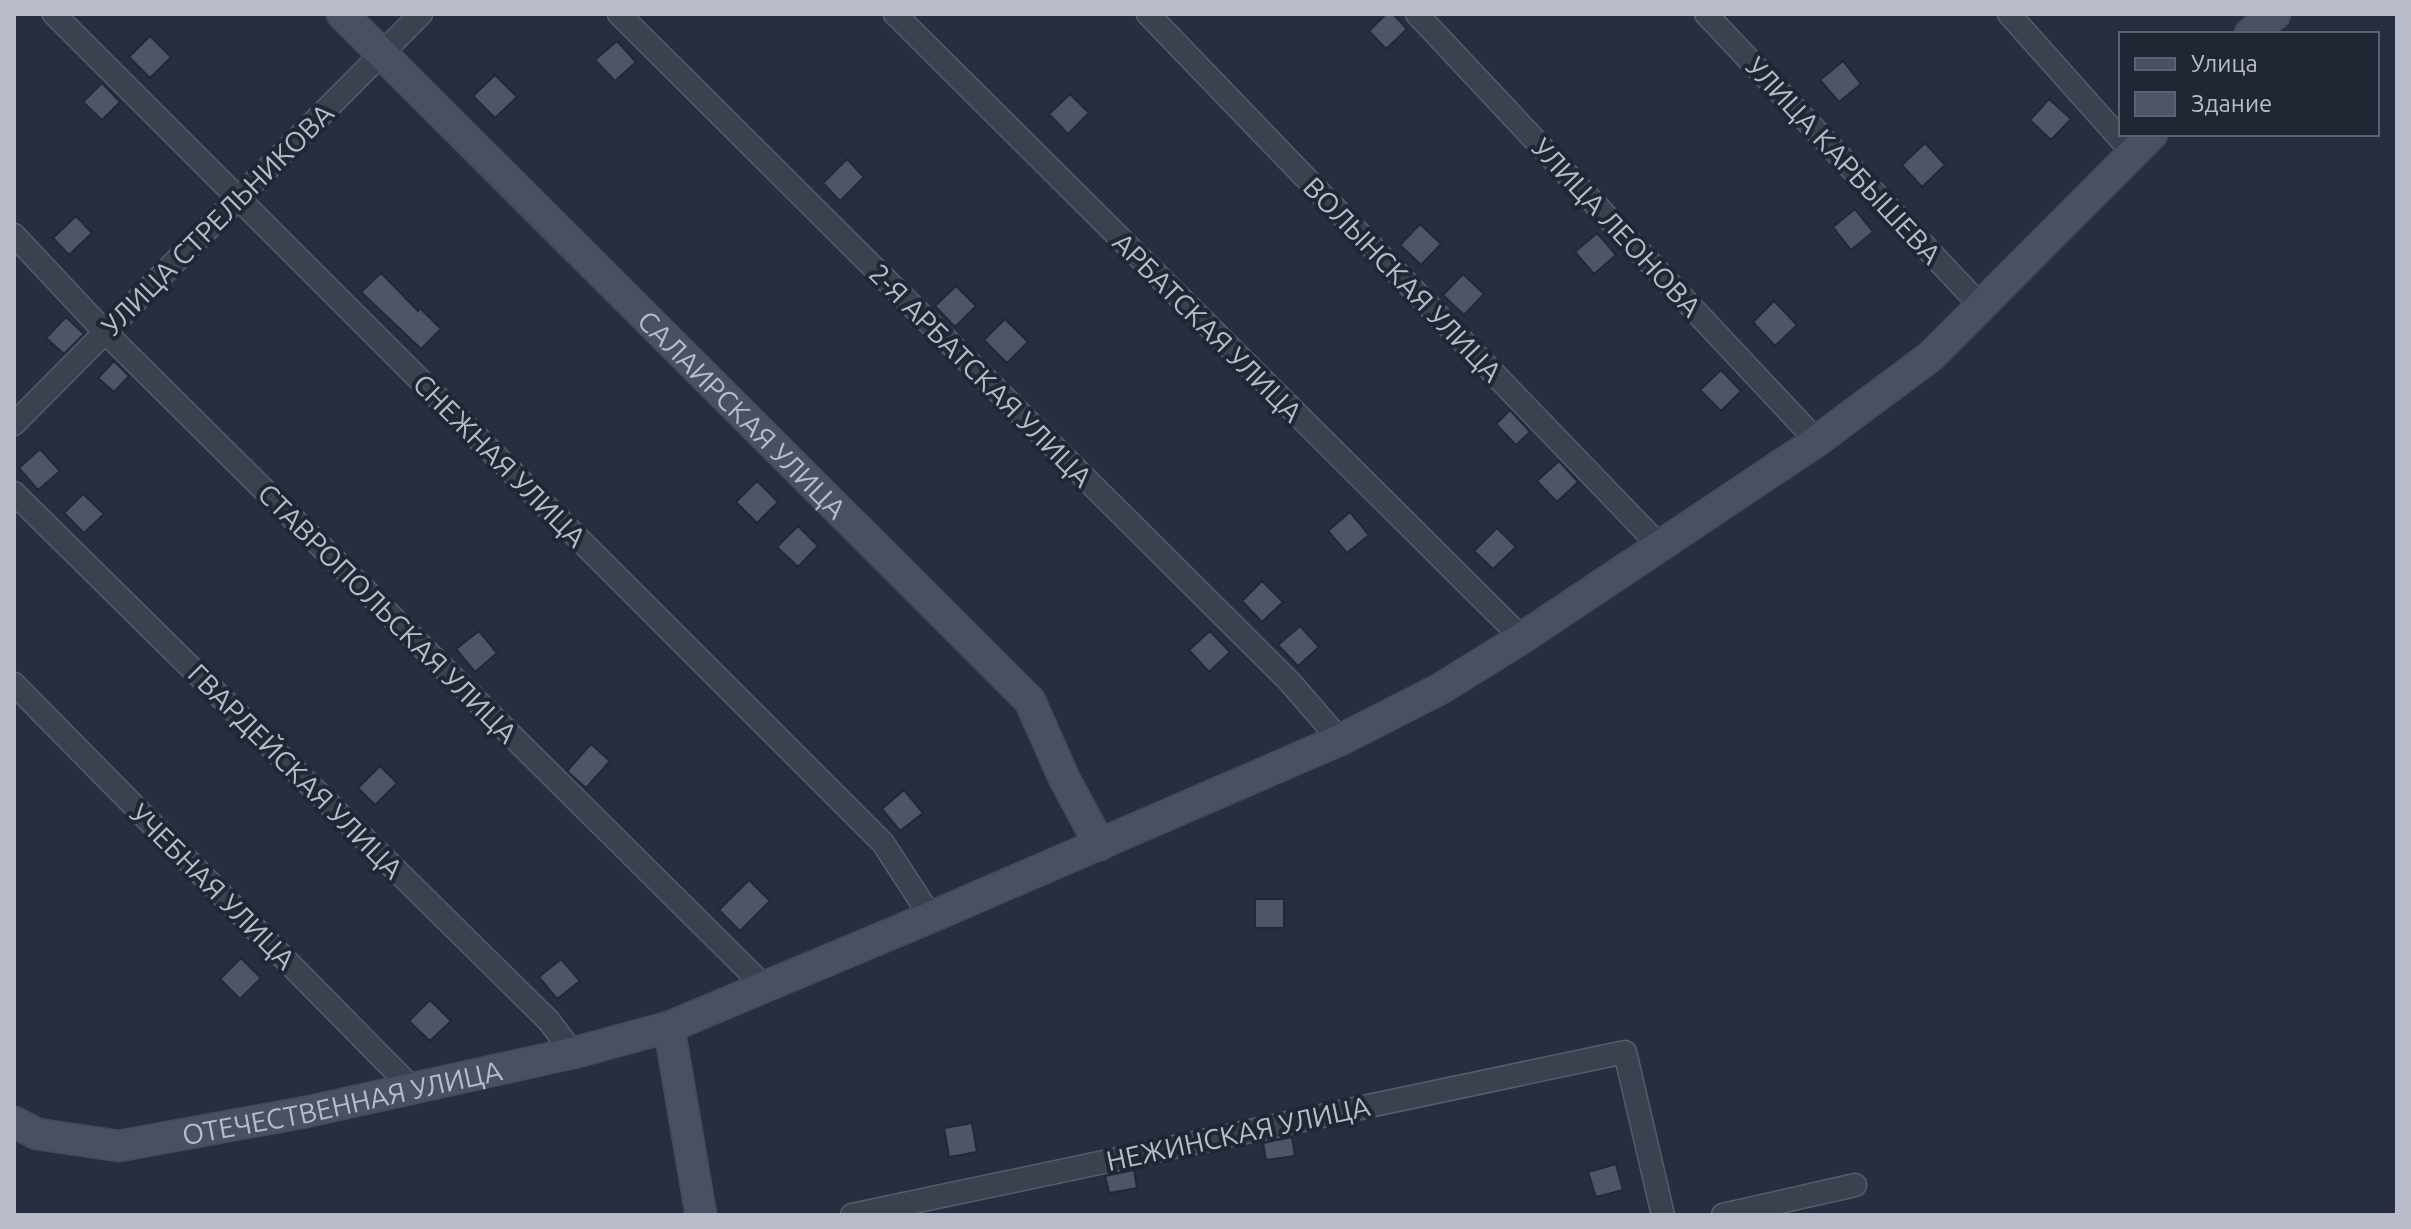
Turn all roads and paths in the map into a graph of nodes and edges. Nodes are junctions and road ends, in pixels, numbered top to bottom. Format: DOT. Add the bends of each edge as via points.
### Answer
graph roads {
  1 [pos="54,14"];
  2 [pos="342,14"];
  3 [pos="421,14"];
  4 [pos="619,14"];
  5 [pos="895,14"];
  6 [pos="1148,14"];
  7 [pos="1417,14"];
  8 [pos="1706,14"];
  9 [pos="2009,14"];
  10 [pos="2275,14"];
  11 [pos="2252,32"];
  12 [pos="380,55"];
  13 [pos="2119,122"];
  14 [pos="2142,144"];
  15 [pos="238,198"];
  16 [pos="14,235"];
  17 [pos="1981,306"];
  18 [pos="105,332"];
  19 [pos="14,424"];
  20 [pos="1817,441"];
  21 [pos="14,493"];
  22 [pos="1659,545"];
  23 [pos="1522,638"];
  24 [pos="14,684"];
  25 [pos="1340,740"];
  26 [pos="1100,845"];
  27 [pos="931,917"];
  28 [pos="765,987"];
  29 [pos="669,1027"];
  30 [pos="573,1053"];
  31 [pos="412,1088"];
  32 [pos="14,1122"];
  33 [pos="1855,1185"];
  34 [pos="701,1215"];
  35 [pos="852,1215"];
  36 [pos="1663,1215"];
  37 [pos="1723,1215"];
  1 -- 15 [label="street, СНЕЖНАЯ УЛИЦА"];
  2 -- 12 [label="main road, САЛАИРСКАЯ УЛИЦА"];
  3 -- 12 [label="street, УЛИЦА СТРЕЛЬНИКОВА"];
  4 -- 25 [label="street, 2-Я АРБАТСКАЯ УЛИЦА" via="1289,681"];
  5 -- 23 [label="street, АРБАТСКАЯ УЛИЦА"];
  6 -- 22 [label="street, ВОЛЫНСКАЯ УЛИЦА"];
  7 -- 20 [label="street, УЛИЦА ЛЕОНОВА"];
  8 -- 17 [label="street, УЛИЦА КАРБЫШЕВА"];
  9 -- 13 [label="street"];
  10 -- 11 [label="main road"];
  12 -- 15 [label="street, УЛИЦА СТРЕЛЬНИКОВА"];
  12 -- 26 [label="main road, САЛАИРСКАЯ УЛИЦА" via="1030,701"];
  14 -- 17 [label="main road, ОТЕЧЕСТВЕННАЯ УЛИЦА"];
  15 -- 18 [label="street, УЛИЦА СТРЕЛЬНИКОВА"];
  15 -- 27 [label="street, СНЕЖНАЯ УЛИЦА" via="883,843"];
  16 -- 18 [label="street, СТАВРОПОЛЬСКАЯ УЛИЦА"];
  17 -- 20 [label="main road, ОТЕЧЕСТВЕННАЯ УЛИЦА" via="1931,356"];
  18 -- 19 [label="street, УЛИЦА СТРЕЛЬНИКОВА"];
  18 -- 28 [label="street, СТАВРОПОЛЬСКАЯ УЛИЦА"];
  20 -- 22 [label="main road, ОТЕЧЕСТВЕННАЯ УЛИЦА"];
  21 -- 30 [label="street, ГВАРДЕЙСКАЯ УЛИЦА" via="549,1021"];
  22 -- 23 [label="main road, ОТЕЧЕСТВЕННАЯ УЛИЦА"];
  23 -- 25 [label="main road, ОТЕЧЕСТВЕННАЯ УЛИЦА" via="1440,689"];
  24 -- 31 [label="street, УЧЕБНАЯ УЛИЦА"];
  25 -- 26 [label="main road, ОТЕЧЕСТВЕННАЯ УЛИЦА"];
  26 -- 27 [label="main road, ОТЕЧЕСТВЕННАЯ УЛИЦА"];
  27 -- 28 [label="main road, ОТЕЧЕСТВЕННАЯ УЛИЦА"];
  28 -- 29 [label="main road, ОТЕЧЕСТВЕННАЯ УЛИЦА"];
  29 -- 30 [label="main road, ОТЕЧЕСТВЕННАЯ УЛИЦА"];
  29 -- 34 [label="main road"];
  30 -- 31 [label="main road, ОТЕЧЕСТВЕННАЯ УЛИЦА"];
  31 -- 32 [label="main road, ОТЕЧЕСТВЕННАЯ УЛИЦА" via="119,1146 37,1134"];
  33 -- 37 [label="street"];
  35 -- 36 [label="street, НЕЖИНСКАЯ УЛИЦА" via="1625,1052"];
}
